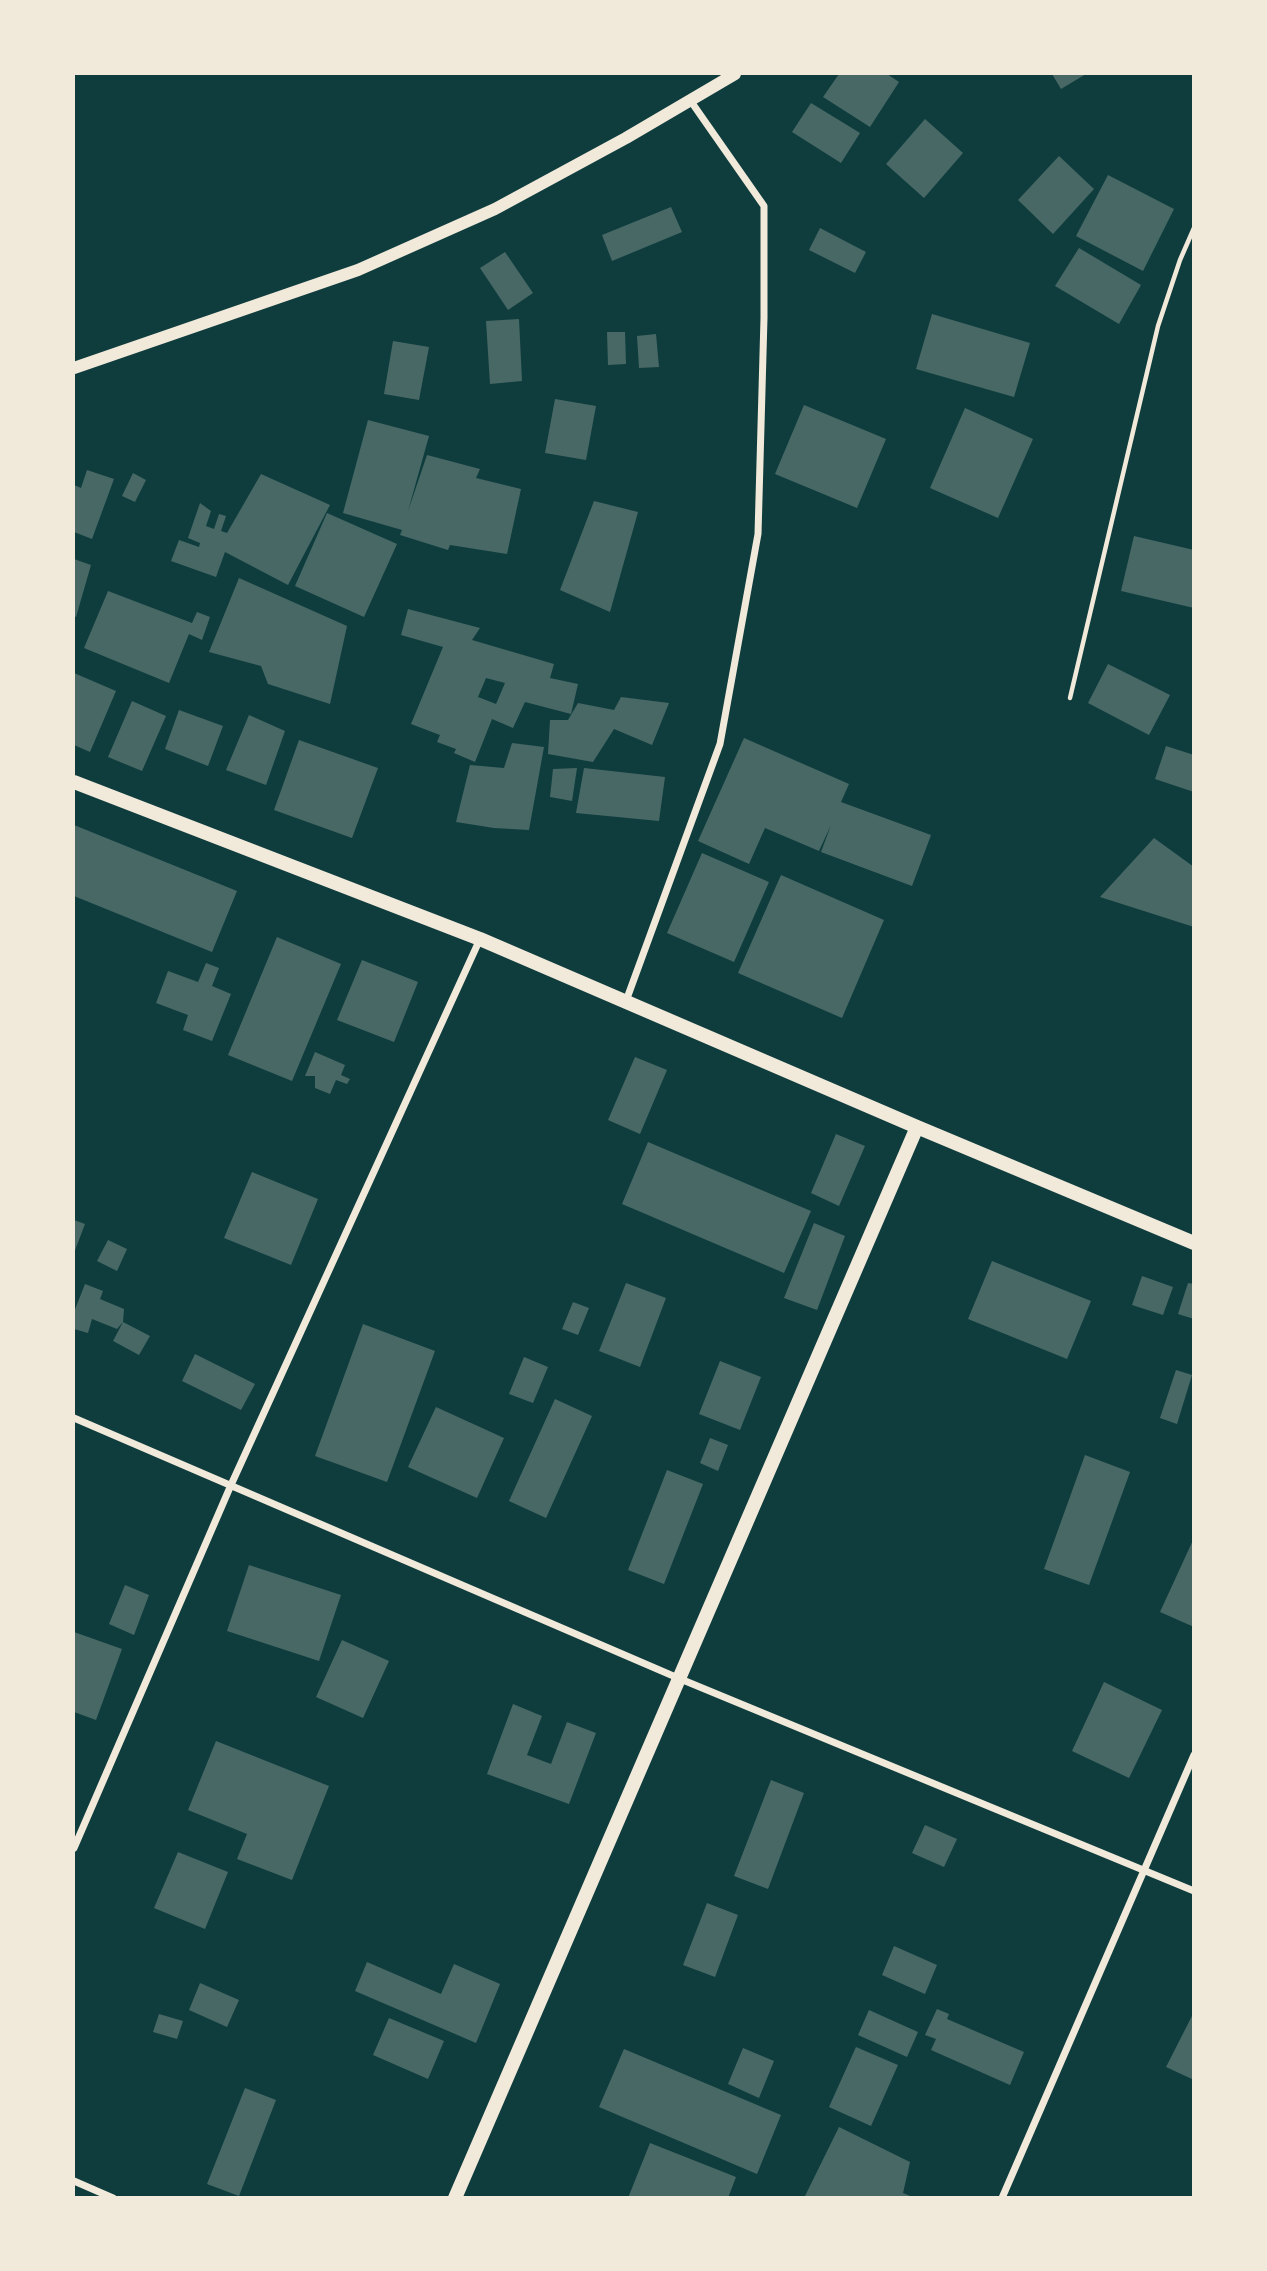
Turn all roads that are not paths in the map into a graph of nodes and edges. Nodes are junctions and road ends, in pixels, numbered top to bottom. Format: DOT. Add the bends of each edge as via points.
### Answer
graph roads {
  1 [pos="735,74"];
  2 [pos="690,100"];
  3 [pos="74,368"];
  4 [pos="74,782"];
  5 [pos="480,939"];
  6 [pos="626,1002"];
  7 [pos="917,1127"];
  8 [pos="1194,1243"];
  9 [pos="74,1418"];
  10 [pos="230,1485"];
  11 [pos="678,1678"];
  12 [pos="1194,1755"];
  13 [pos="74,1848"];
  14 [pos="1145,1870"];
  15 [pos="1194,1891"];
  16 [pos="74,2181"];
  17 [pos="113,2197"];
  18 [pos="455,2197"];
  19 [pos="1002,2197"];
  1 -- 2 [label="street"];
  2 -- 3 [label="street" via="495,209 358,270"];
  2 -- 6 [label="street" via="764,206 758,534 720,744"];
  4 -- 5 [label="main road"];
  5 -- 6 [label="main road"];
  5 -- 10 [label="street"];
  6 -- 7 [label="main road"];
  7 -- 8 [label="main road"];
  7 -- 11 [label="main road"];
  9 -- 10 [label="street"];
  10 -- 11 [label="street"];
  10 -- 13 [label="street"];
  11 -- 14 [label="street"];
  11 -- 18 [label="main road"];
  12 -- 14 [label="street"];
  14 -- 15 [label="street"];
  14 -- 19 [label="street"];
  16 -- 17 [label="street"];
}
